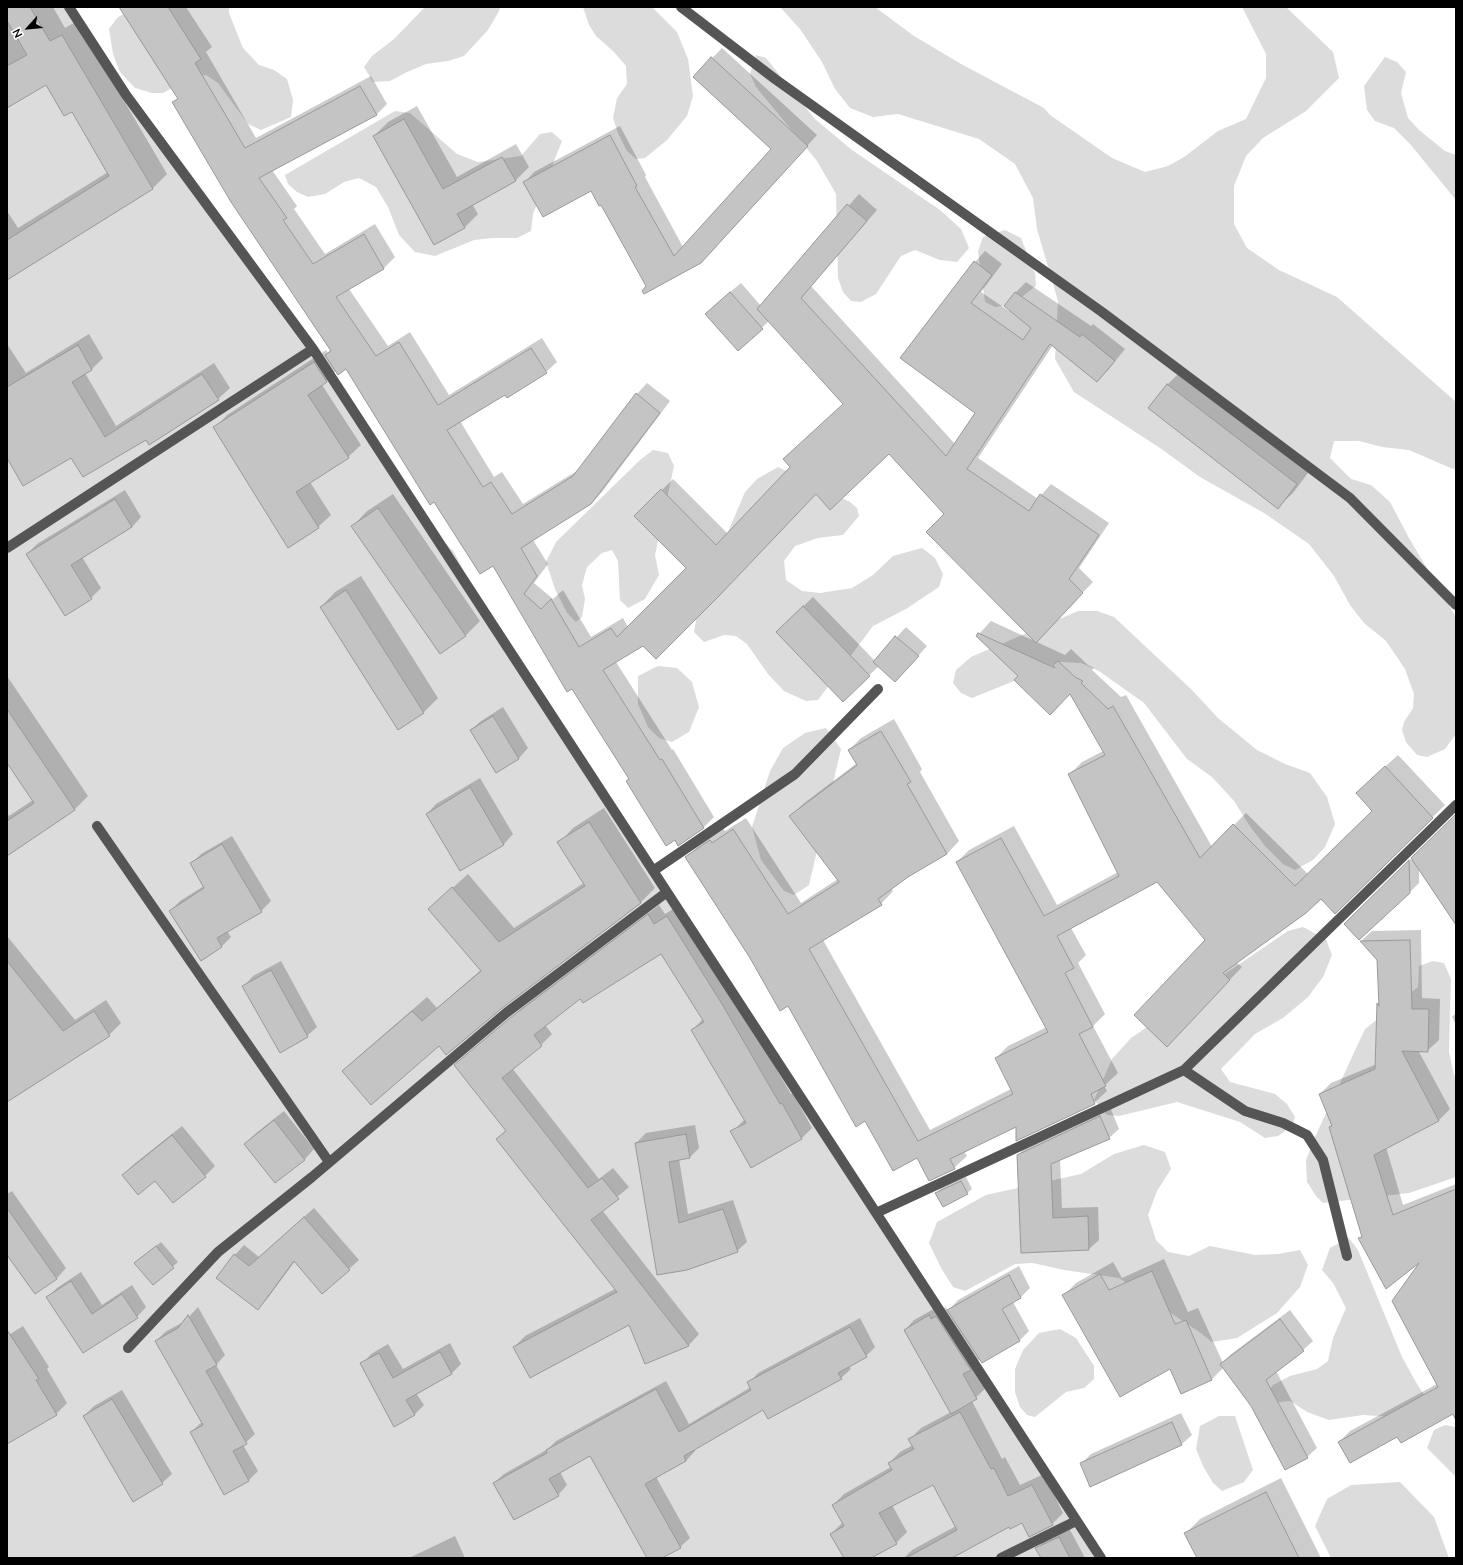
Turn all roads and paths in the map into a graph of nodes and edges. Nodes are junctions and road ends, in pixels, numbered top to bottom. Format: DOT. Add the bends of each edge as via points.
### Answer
graph roads {
  1 [pos="69,7"];
  2 [pos="681,7"];
  3 [pos="313,349"];
  4 [pos="7,548"];
  5 [pos="1456,606"];
  6 [pos="878,689"];
  7 [pos="1456,805"];
  8 [pos="97,826"];
  9 [pos="653,871"];
  10 [pos="667,892"];
  11 [pos="1184,1070"];
  12 [pos="329,1162"];
  13 [pos="876,1213"];
  14 [pos="1347,1256"];
  15 [pos="128,1348"];
  16 [pos="1076,1521"];
  17 [pos="1002,1558"];
  18 [pos="1100,1558"];
  1 -- 3 [label="street" via="126,95"];
  2 -- 5 [label="street" via="775,79 1102,312 1350,498"];
  3 -- 4 [label="street"];
  3 -- 9 [label="street"];
  6 -- 9 [label="street" via="795,774"];
  7 -- 11 [label="street"];
  8 -- 12 [label="street"];
  9 -- 10 [label="street"];
  10 -- 12 [label="street" via="506,1013"];
  10 -- 13 [label="street"];
  11 -- 13 [label="street"];
  11 -- 14 [label="street" via="1245,1111 1283,1123 1307,1135 1323,1160"];
  12 -- 15 [label="street" via="218,1252"];
  13 -- 16 [label="street"];
  16 -- 17 [label="street"];
  16 -- 18 [label="street"];
}
